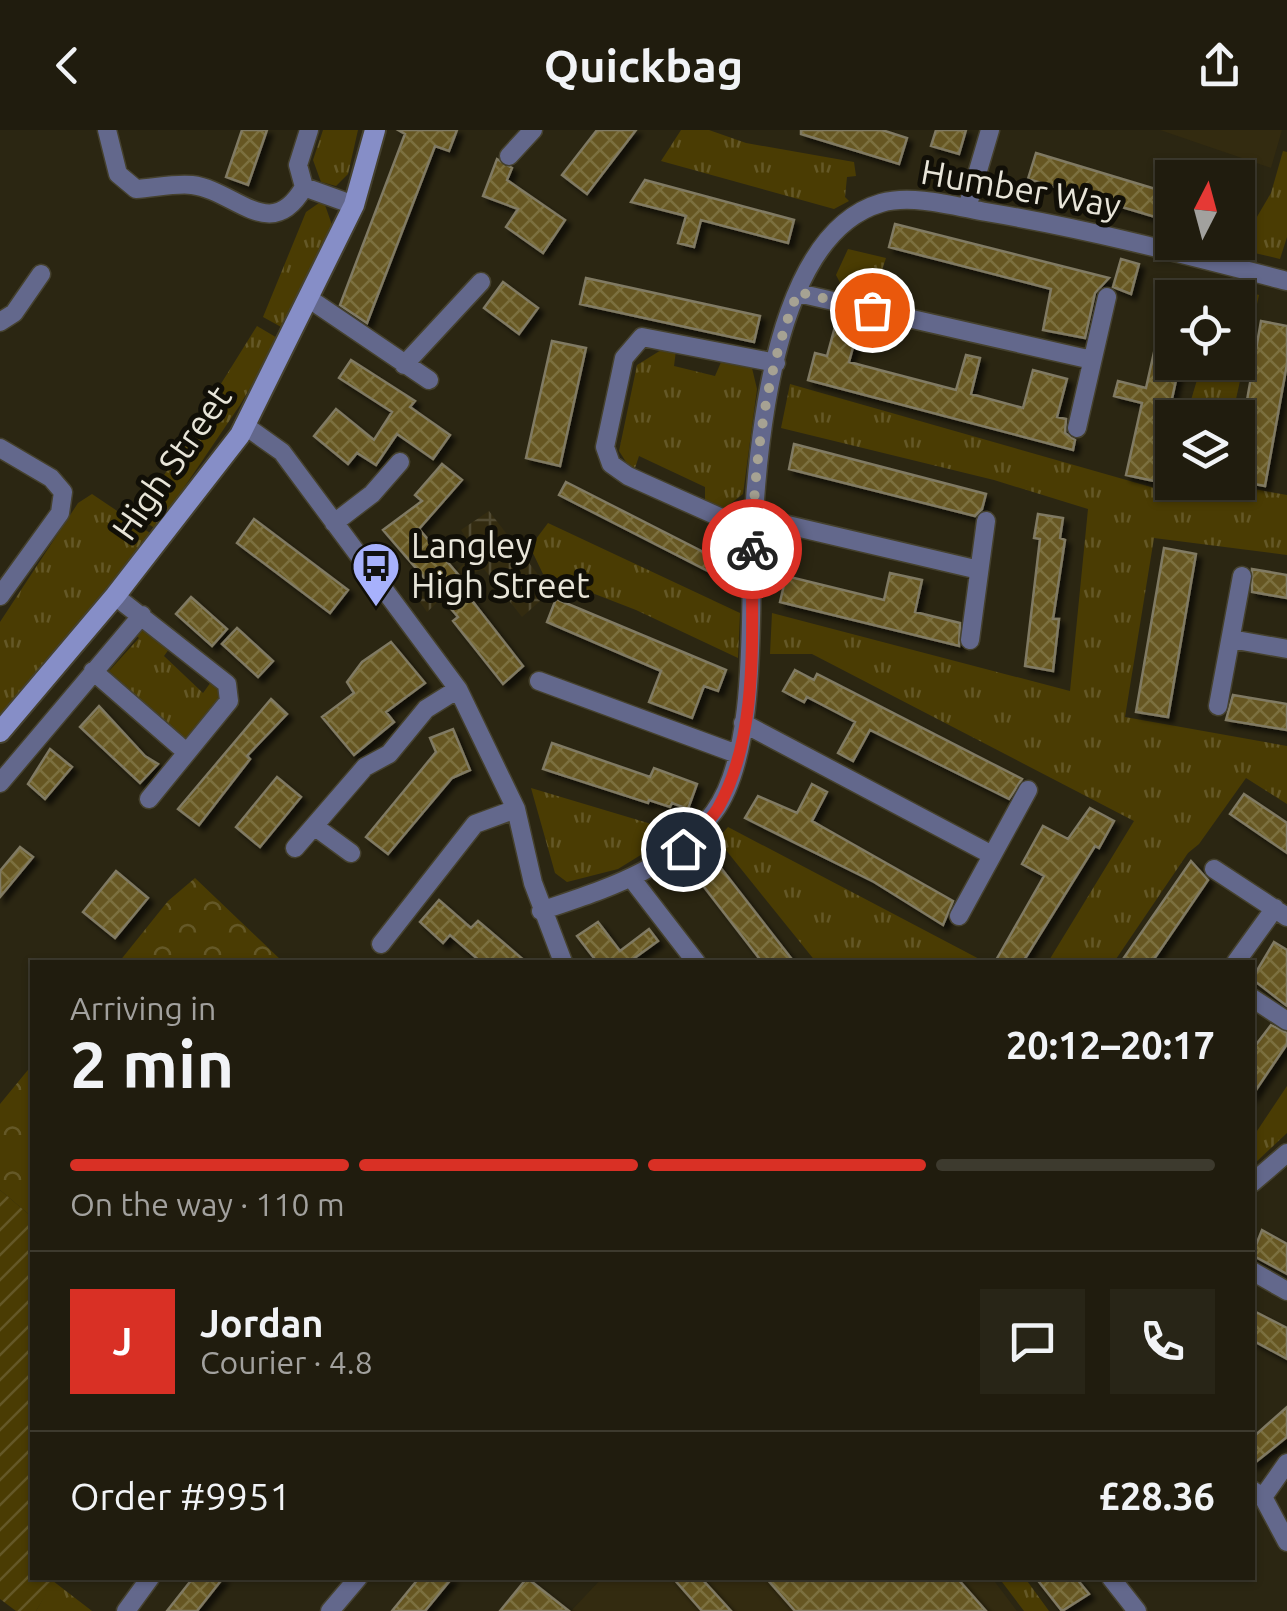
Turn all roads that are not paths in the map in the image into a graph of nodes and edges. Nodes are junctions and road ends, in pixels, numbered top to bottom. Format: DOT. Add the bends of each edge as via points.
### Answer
graph roads {
  1 [pos="108,130"];
  2 [pos="309,130"];
  3 [pos="375,130"];
  4 [pos="534,130"];
  5 [pos="990,130"];
  6 [pos="509,156"];
  7 [pos="304,187"];
  8 [pos="354,205"];
  9 [pos="967,208"];
  10 [pos="42,274"];
  11 [pos="1287,281"];
  12 [pos="481,282"];
  13 [pos="798,292"];
  14 [pos="1106,297"];
  15 [pos="311,300"];
  16 [pos="0,322"];
  17 [pos="1092,360"];
  18 [pos="776,362"];
  19 [pos="404,365"];
  20 [pos="430,380"];
  21 [pos="244,425"];
  22 [pos="1077,428"];
  23 [pos="0,448"];
  24 [pos="400,462"];
  25 [pos="986,522"];
  26 [pos="334,523"];
  27 [pos="753,524"];
  28 [pos="979,570"];
  29 [pos="1242,576"];
  30 [pos="0,596"];
  31 [pos="116,596"];
  32 [pos="142,615"];
  33 [pos="1231,639"];
  34 [pos="970,640"];
  35 [pos="1287,649"];
  36 [pos="93,671"];
  37 [pos="540,681"];
  38 [pos="458,689"];
  39 [pos="1218,706"];
  40 [pos="743,724"];
  41 [pos="0,732"];
  42 [pos="185,751"];
  43 [pos="737,754"];
  44 [pos="0,783"];
  45 [pos="1028,790"];
  46 [pos="149,799"];
  47 [pos="516,809"];
  48 [pos="314,826"];
  49 [pos="296,848"];
  50 [pos="352,853"];
  51 [pos="992,855"];
  52 [pos="1214,869"];
  53 [pos="632,879"];
  54 [pos="542,911"];
  55 [pos="1281,912"];
  56 [pos="959,916"];
  57 [pos="380,944"];
  58 [pos="562,960"];
  59 [pos="694,960"];
  60 [pos="1238,960"];
  61 [pos="1255,1000"];
  62 [pos="1287,1022"];
  63 [pos="1287,1153"];
  64 [pos="1255,1180"];
  65 [pos="1255,1272"];
  66 [pos="1287,1291"];
  67 [pos="1287,1464"];
  68 [pos="1258,1494"];
  69 [pos="1287,1542"];
  70 [pos="149,1580"];
  71 [pos="353,1580"];
  72 [pos="1113,1580"];
  73 [pos="126,1611"];
  74 [pos="330,1611"];
  75 [pos="1136,1611"];
  1 -- 7 [label="street" via="118,174 136,188 194,185 258,212 277,213 296,202"];
  2 -- 7 [label="street" via="298,165"];
  3 -- 8 [label="main road, High Street"];
  4 -- 6 [label="street"];
  5 -- 9 [label="street"];
  7 -- 8 [label="street"];
  8 -- 15 [label="main road, High Street"];
  9 -- 11 [label="street, Humber Way" via="1084,228"];
  9 -- 13 [label="street, Humber Way" via="880,203 847,221 816,250"];
  10 -- 16 [label="street"];
  12 -- 19 [label="street"];
  13 -- 17 [label="street"];
  13 -- 18 [label="street, Humber Way"];
  14 -- 17 [label="street"];
  15 -- 19 [label="street"];
  15 -- 21 [label="main road, High Street"];
  17 -- 22 [label="street"];
  18 -- 27 [label="street, Humber Way"];
  18 -- 27 [label="street" via="642,336 624,358 605,447 611,464 628,476"];
  19 -- 20 [label="street"];
  21 -- 26 [label="street" via="282,452"];
  21 -- 31 [label="main road, High Street"];
  23 -- 30 [label="street" via="63,492 60,513"];
  24 -- 26 [label="street"];
  25 -- 28 [label="street"];
  26 -- 38 [label="street"];
  27 -- 28 [label="street"];
  27 -- 40 [label="street, Humber Way"];
  28 -- 34 [label="street"];
  29 -- 33 [label="street"];
  31 -- 32 [label="street"];
  31 -- 41 [label="main road, High Street"];
  32 -- 36 [label="street"];
  32 -- 42 [label="street" via="227,684 229,700"];
  33 -- 35 [label="street"];
  33 -- 39 [label="street"];
  36 -- 42 [label="street"];
  36 -- 44 [label="street"];
  37 -- 43 [label="street"];
  38 -- 47 [label="street"];
  38 -- 48 [label="street" via="426,708"];
  40 -- 43 [label="street, Humber Way"];
  40 -- 51 [label="street"];
  42 -- 46 [label="street"];
  43 -- 53 [label="street, Humber Way" via="718,808 683,849"];
  45 -- 51 [label="street"];
  47 -- 54 [label="street"];
  47 -- 57 [label="street" via="475,824"];
  48 -- 49 [label="street"];
  48 -- 50 [label="street"];
  51 -- 56 [label="street"];
  52 -- 55 [label="street"];
  53 -- 54 [label="street, Humber Way"];
  53 -- 59 [label="street"];
  54 -- 58 [label="street"];
  55 -- 60 [label="street"];
  61 -- 62 [label="street"];
  63 -- 64 [label="street"];
  65 -- 66 [label="street"];
  67 -- 68 [label="street"];
  68 -- 69 [label="street"];
  70 -- 73 [label="street"];
  71 -- 74 [label="street"];
  72 -- 75 [label="street"];
}
